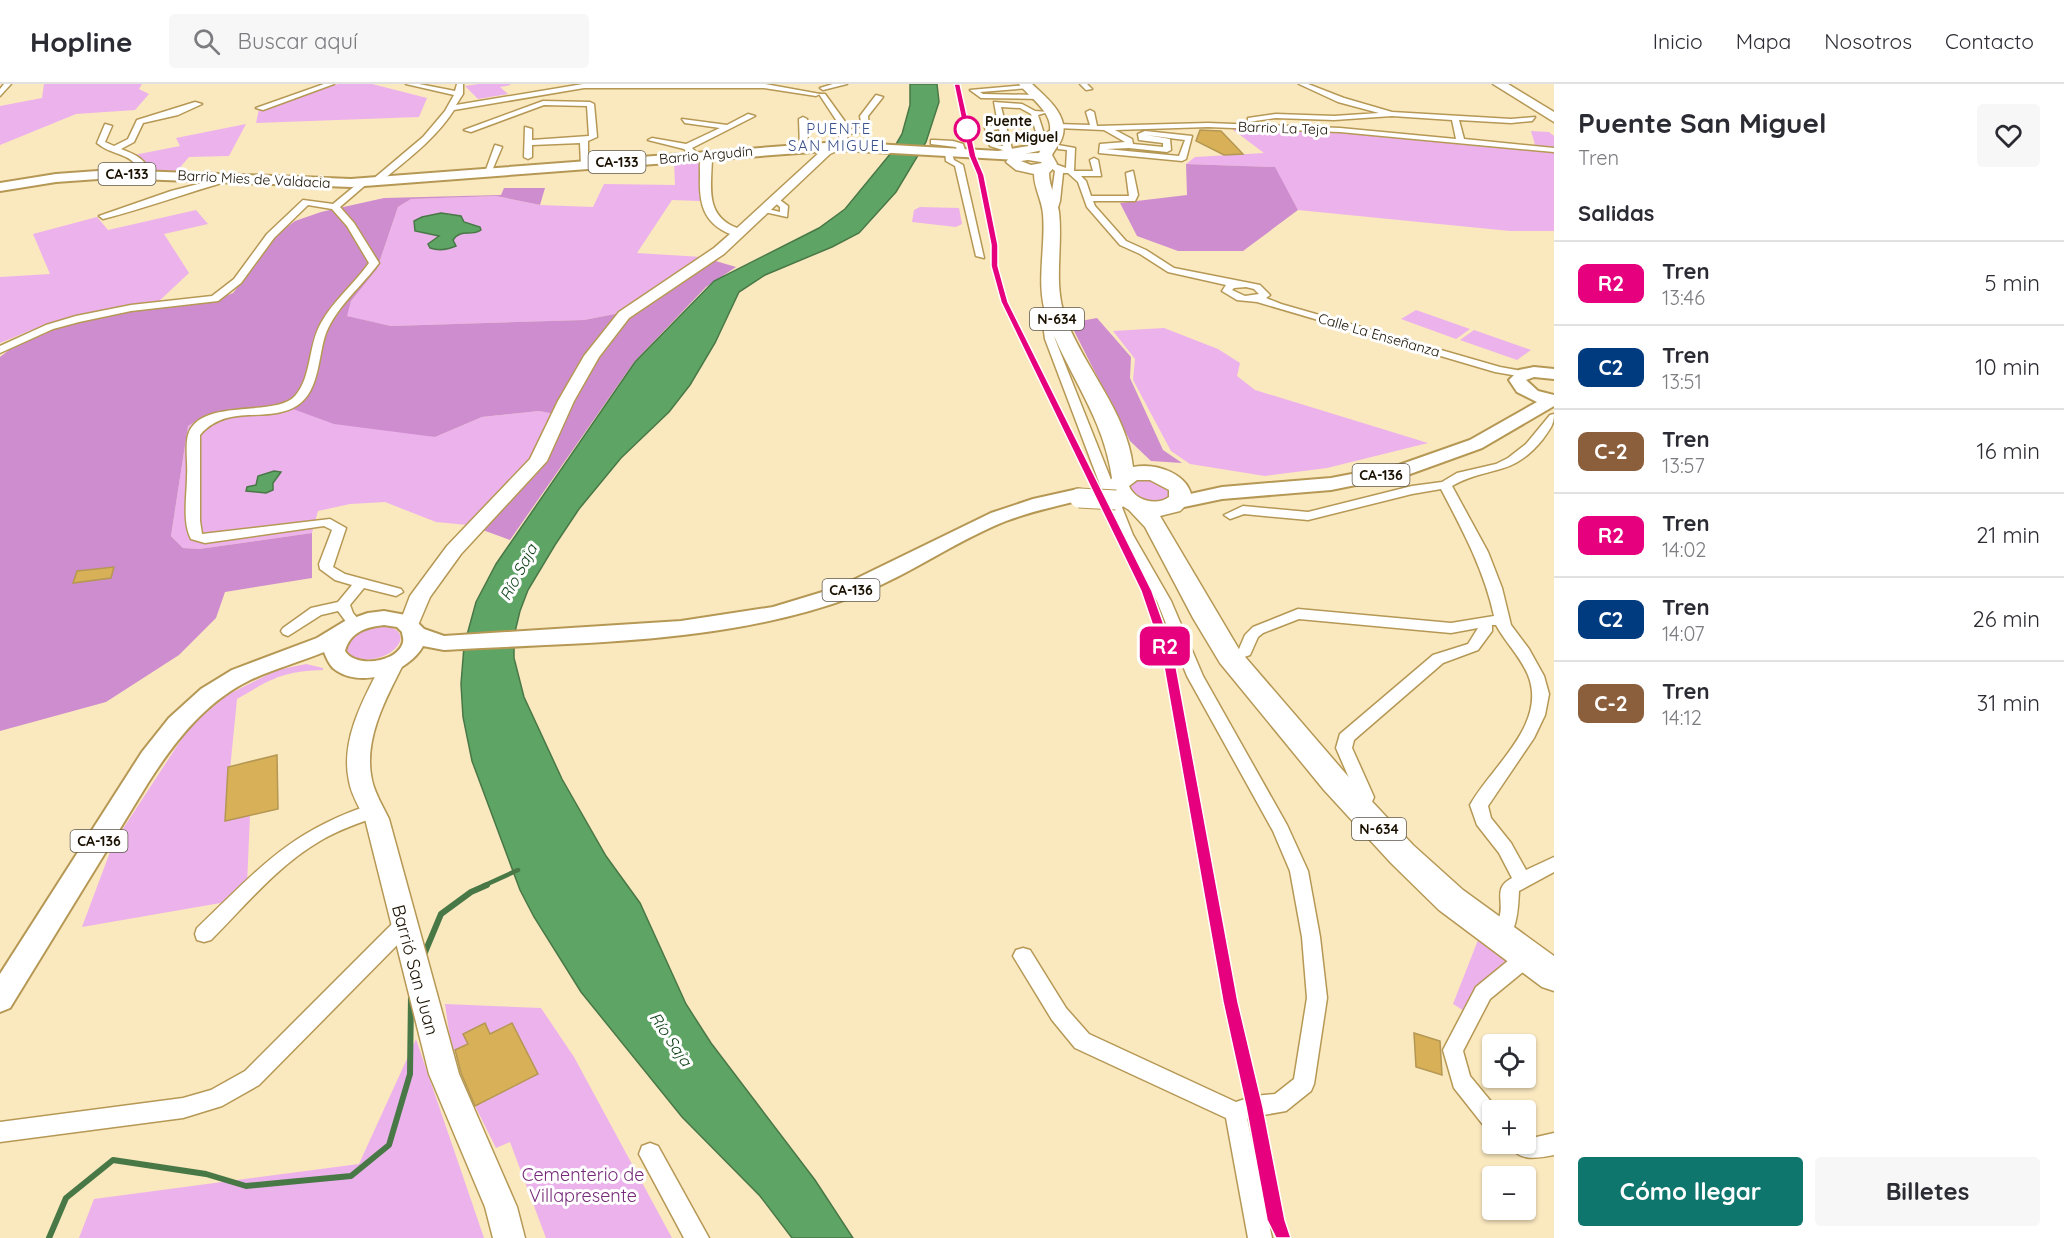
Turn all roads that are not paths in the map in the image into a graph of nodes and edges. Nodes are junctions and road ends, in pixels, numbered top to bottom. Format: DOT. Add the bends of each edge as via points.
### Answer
graph roads {
  1 [pos="8,84"];
  2 [pos="331,84"];
  3 [pos="409,84"];
  4 [pos="459,84"];
  5 [pos="790,84"];
  6 [pos="811,84"];
  7 [pos="844,84"];
  8 [pos="1302,84"];
  9 [pos="1499,84"];
  10 [pos="1517,84"];
  11 [pos="622,85"];
  12 [pos="638,85"];
  13 [pos="1026,85"];
  14 [pos="782,87"];
  15 [pos="971,87"];
  16 [pos="565,89"];
  17 [pos="0,94"];
  18 [pos="459,94"];
  19 [pos="822,94"];
  20 [pos="612,95"];
  21 [pos="631,95"];
  22 [pos="879,97"];
  23 [pos="810,101"];
  24 [pos="198,104"];
  25 [pos="1046,105"];
  26 [pos="1554,106"];
  27 [pos="260,108"];
  28 [pos="451,108"];
  29 [pos="1090,112"];
  30 [pos="1034,113"];
  31 [pos="1392,114"];
  32 [pos="751,116"];
  33 [pos="851,117"];
  34 [pos="1455,118"];
  35 [pos="1532,118"];
  36 [pos="1554,118"];
  37 [pos="803,119"];
  38 [pos="685,121"];
  39 [pos="108,126"];
  40 [pos="1222,126"];
  41 [pos="728,127"];
  42 [pos="1094,128"];
  43 [pos="1106,128"];
  44 [pos="528,129"];
  45 [pos="1057,129"];
  46 [pos="468,130"];
  47 [pos="844,132"];
  48 [pos="584,140"];
  49 [pos="652,140"];
  50 [pos="934,142"];
  51 [pos="1461,142"];
  52 [pos="528,143"];
  53 [pos="951,144"];
  54 [pos="1129,146"];
  55 [pos="498,147"];
  56 [pos="804,147"];
  57 [pos="117,148"];
  58 [pos="833,148"];
  59 [pos="1554,150"];
  60 [pos="696,153"];
  61 [pos="978,153"];
  62 [pos="528,157"];
  63 [pos="1018,157"];
  64 [pos="1049,160"];
  65 [pos="1094,160"];
  66 [pos="585,165"];
  67 [pos="1072,172"];
  68 [pos="487,173"];
  69 [pos="1130,173"];
  70 [pos="145,174"];
  71 [pos="230,178"];
  72 [pos="370,182"];
  73 [pos="0,187"];
  74 [pos="1088,198"];
  75 [pos="335,207"];
  76 [pos="103,216"];
  77 [pos="740,233"];
  78 [pos="981,256"];
  79 [pos="1236,284"];
  80 [pos="1259,299"];
  81 [pos="1055,316"];
  82 [pos="0,350"];
  83 [pos="1536,376"];
  84 [pos="1553,406"];
  85 [pos="1517,419"];
  86 [pos="1116,440"];
  87 [pos="1445,485"];
  88 [pos="1168,491"];
  89 [pos="1122,492"];
  90 [pos="1230,515"];
  91 [pos="1167,545"];
  92 [pos="361,583"];
  93 [pos="396,592"];
  94 [pos="420,597"];
  95 [pos="343,605"];
  96 [pos="384,618"];
  97 [pos="1502,620"];
  98 [pos="1485,622"];
  99 [pos="348,630"];
  100 [pos="288,631"];
  101 [pos="415,645"];
  102 [pos="296,656"];
  103 [pos="1230,657"];
  104 [pos="347,665"];
  105 [pos="377,697"];
  106 [pos="1354,803"];
  107 [pos="373,811"];
  108 [pos="1554,864"];
  109 [pos="1522,880"];
  110 [pos="405,932"];
  111 [pos="204,934"];
  112 [pos="1496,934"];
  113 [pos="1023,956"];
  114 [pos="1527,957"];
  115 [pos="1554,976"];
  116 [pos="0,999"];
  117 [pos="1482,1107"];
  118 [pos="1235,1112"];
  119 [pos="0,1132"];
  120 [pos="1554,1144"];
  121 [pos="1536,1148"];
  122 [pos="650,1154"];
  123 [pos="501,1207"];
  124 [pos="509,1238"];
  125 [pos="522,1238"];
  126 [pos="697,1238"];
  127 [pos="1260,1238"];
  1 -- 17 [label="street"];
  2 -- 27 [label="street"];
  3 -- 18 [label="street"];
  4 -- 18 [label="street"];
  5 -- 14 [label="street"];
  6 -- 19 [label="street"];
  7 -- 19 [label="street"];
  8 -- 31 [label="street"];
  9 -- 36 [label="highway"];
  10 -- 26 [label="highway"];
  11 -- 12 [label="street"];
  11 -- 16 [label="street"];
  12 -- 14 [label="street"];
  12 -- 21 [label="street"];
  13 -- 15 [label="street"];
  13 -- 25 [label="highway"];
  14 -- 19 [label="street"];
  15 -- 25 [label="street" via="981,96"];
  16 -- 20 [label="street" via="571,94"];
  16 -- 28 [label="street"];
  18 -- 28 [label="street"];
  19 -- 23 [label="street"];
  19 -- 33 [label="street"];
  22 -- 33 [label="street"];
  24 -- 57 [label="street" via="140,122 127,144"];
  25 -- 30 [label="street"];
  25 -- 45 [label="highway"];
  28 -- 72 [label="street" via="421,143"];
  29 -- 42 [label="street"];
  30 -- 63 [label="street" via="1027,107 997,104 1001,126 989,128 994,146"];
  30 -- 64 [label="street"];
  31 -- 34 [label="street"];
  31 -- 40 [label="street" via="1276,116"];
  32 -- 41 [label="street"];
  33 -- 47 [label="street"];
  33 -- 47 [label="street" via="866,130"];
  34 -- 35 [label="street"];
  34 -- 51 [label="street"];
  37 -- 56 [label="street"];
  38 -- 41 [label="street"];
  39 -- 57 [label="street" via="101,143"];
  40 -- 43 [label="street, Barrio La Teja"];
  40 -- 51 [label="street, Barrio La Teja" via="1340,130"];
  41 -- 60 [label="street"];
  42 -- 43 [label="street, Barrio La Teja"];
  42 -- 45 [label="street, Barrio La Teja"];
  43 -- 54 [label="street" via="1129,141"];
  44 -- 52 [label="street"];
  45 -- 63 [label="main road" via="1039,148"];
  45 -- 64 [label="highway"];
  46 -- 48 [label="street" via="543,103 591,104 593,137"];
  47 -- 58 [label="street"];
  48 -- 52 [label="street"];
  48 -- 66 [label="street"];
  49 -- 60 [label="street"];
  50 -- 53 [label="street"];
  51 -- 59 [label="street, Barrio La Teja"];
  52 -- 62 [label="street"];
  53 -- 58 [label="main road, Barrio Argudín / CA-133" via="924,152"];
  53 -- 61 [label="main road, CA-133" via="962,153"];
  53 -- 78 [label="street" via="950,161 959,165"];
  54 -- 54 [label="street" via="1103,146 1102,151 1182,159 1189,138 1142,134 1142,138 1167,141 1167,150"];
  55 -- 68 [label="street"];
  56 -- 58 [label="main road, Barrio Argudín / CA-133"];
  56 -- 60 [label="main road, Barrio Argudín / CA-133"];
  57 -- 70 [label="street" via="134,157"];
  58 -- 77 [label="street"];
  60 -- 66 [label="main road, Barrio Argudín / CA-133"];
  60 -- 77 [label="street" via="710,217 718,225"];
  61 -- 63 [label="main road"];
  61 -- 63 [label="main road, CA-133"];
  63 -- 64 [label="highway"];
  63 -- 64 [label="highway" via="1037,175"];
  64 -- 67 [label="street"];
  64 -- 67 [label="street" via="1071,148"];
  64 -- 81 [label="highway, N-634" via="1049,289"];
  65 -- 67 [label="street" via="1098,174"];
  66 -- 68 [label="main road, Barrio Argudín / CA-133"];
  67 -- 74 [label="street" via="1082,181"];
  68 -- 72 [label="main road, Barrio Argudín / CA-133"];
  69 -- 74 [label="street" via="1132,199"];
  70 -- 71 [label="main road, Barrio Mies de Valdacia / CA-133"];
  70 -- 73 [label="main road, Barrio Mies de Valdacia / CA-133" via="87,175"];
  71 -- 72 [label="main road, Barrio Mies de Valdacia / CA-133"];
  71 -- 76 [label="street"];
  72 -- 75 [label="street"];
  74 -- 79 [label="street" via="1090,207 1123,243 1172,270"];
  75 -- 82 [label="street" via="306,202 266,241 239,282 214,299 132,307 23,336"];
  75 -- 92 [label="street" via="374,263 330,317 321,334 309,380 298,399 286,405 220,415 198,428 194,434 193,521 196,536 205,539 325,522 334,525 339,528 327,569"];
  77 -- 94 [label="street" via="614,326 566,401 538,462 465,537"];
  79 -- 80 [label="street" via="1262,289 1265,295"];
  79 -- 80 [label="street, Calle La Enseñanza" via="1227,288 1232,296"];
  80 -- 83 [label="street, Calle La Enseñanza" via="1499,370"];
  81 -- 86 [label="highway, N-634"];
  81 -- 118 [label="street" via="1047,317 1050,339 1126,535 1164,601 1195,676 1281,830 1299,871 1317,998 1304,1084 1279,1104"];
  83 -- 84 [label="main road"];
  83 -- 85 [label="main road"];
  84 -- 85 [label="main road"];
  84 -- 87 [label="street" via="1530,447 1500,467 1461,476"];
  85 -- 88 [label="main road, CA-136" via="1465,449 1388,474 1321,485 1233,492"];
  86 -- 88 [label="highway, N-634"];
  86 -- 89 [label="highway, N-634" via="1122,457"];
  87 -- 90 [label="street" via="1308,516 1243,510"];
  87 -- 97 [label="street" via="1481,552"];
  88 -- 89 [label="highway" via="1154,509"];
  88 -- 89 [label="highway" via="1136,474"];
  88 -- 91 [label="highway, N-634"];
  89 -- 91 [label="highway, N-634" via="1155,524"];
  89 -- 101 [label="main road, CA-136, bridge" via="1027,507 983,523 823,601 735,622"];
  91 -- 103 [label="highway, N-634"];
  92 -- 93 [label="street"];
  92 -- 95 [label="street"];
  94 -- 96 [label="street"];
  94 -- 101 [label="street, Barrió San Juan"];
  95 -- 99 [label="street"];
  95 -- 100 [label="street" via="316,611"];
  96 -- 99 [label="main road, CA-136"];
  96 -- 101 [label="main road, CA-136" via="394,619"];
  97 -- 98 [label="street"];
  97 -- 109 [label="street" via="1536,676 1540,694 1537,715 1526,738 1479,805 1484,820"];
  98 -- 103 [label="street" via="1451,628 1298,614 1258,630 1245,652"];
  98 -- 106 [label="street" via="1485,631 1473,646 1438,659 1346,738 1344,748 1366,797"];
  99 -- 102 [label="main road, CA-136"];
  99 -- 104 [label="main road" via="334,651"];
  101 -- 104 [label="main road, CA-136" via="378,669"];
  101 -- 105 [label="street, Barrió San Juan"];
  102 -- 104 [label="main road, CA-136"];
  102 -- 116 [label="main road, CA-136" via="244,674 210,694 178,722 130,791"];
  103 -- 106 [label="highway, N-634"];
  104 -- 105 [label="street" via="372,683"];
  105 -- 107 [label="street, Barrió San Juan" via="358,758 360,780"];
  106 -- 112 [label="highway, N-634" via="1451,900"];
  107 -- 110 [label="street, Barrió San Juan"];
  107 -- 111 [label="street" via="304,842 255,883"];
  108 -- 109 [label="street"];
  109 -- 112 [label="street" via="1510,887 1508,923"];
  110 -- 119 [label="street" via="252,1078 215,1099 183,1108"];
  110 -- 123 [label="street, Barrió San Juan" via="444,1074"];
  112 -- 114 [label="highway, N-634"];
  113 -- 118 [label="street" via="1059,1014 1082,1041"];
  114 -- 115 [label="highway, N-634"];
  114 -- 117 [label="street" via="1483,993 1453,1050 1461,1081"];
  118 -- 127 [label="street"];
  120 -- 121 [label="street"];
  122 -- 126 [label="street"];
  123 -- 124 [label="street, Barrió San Juan"];
  123 -- 125 [label="street"];
}
